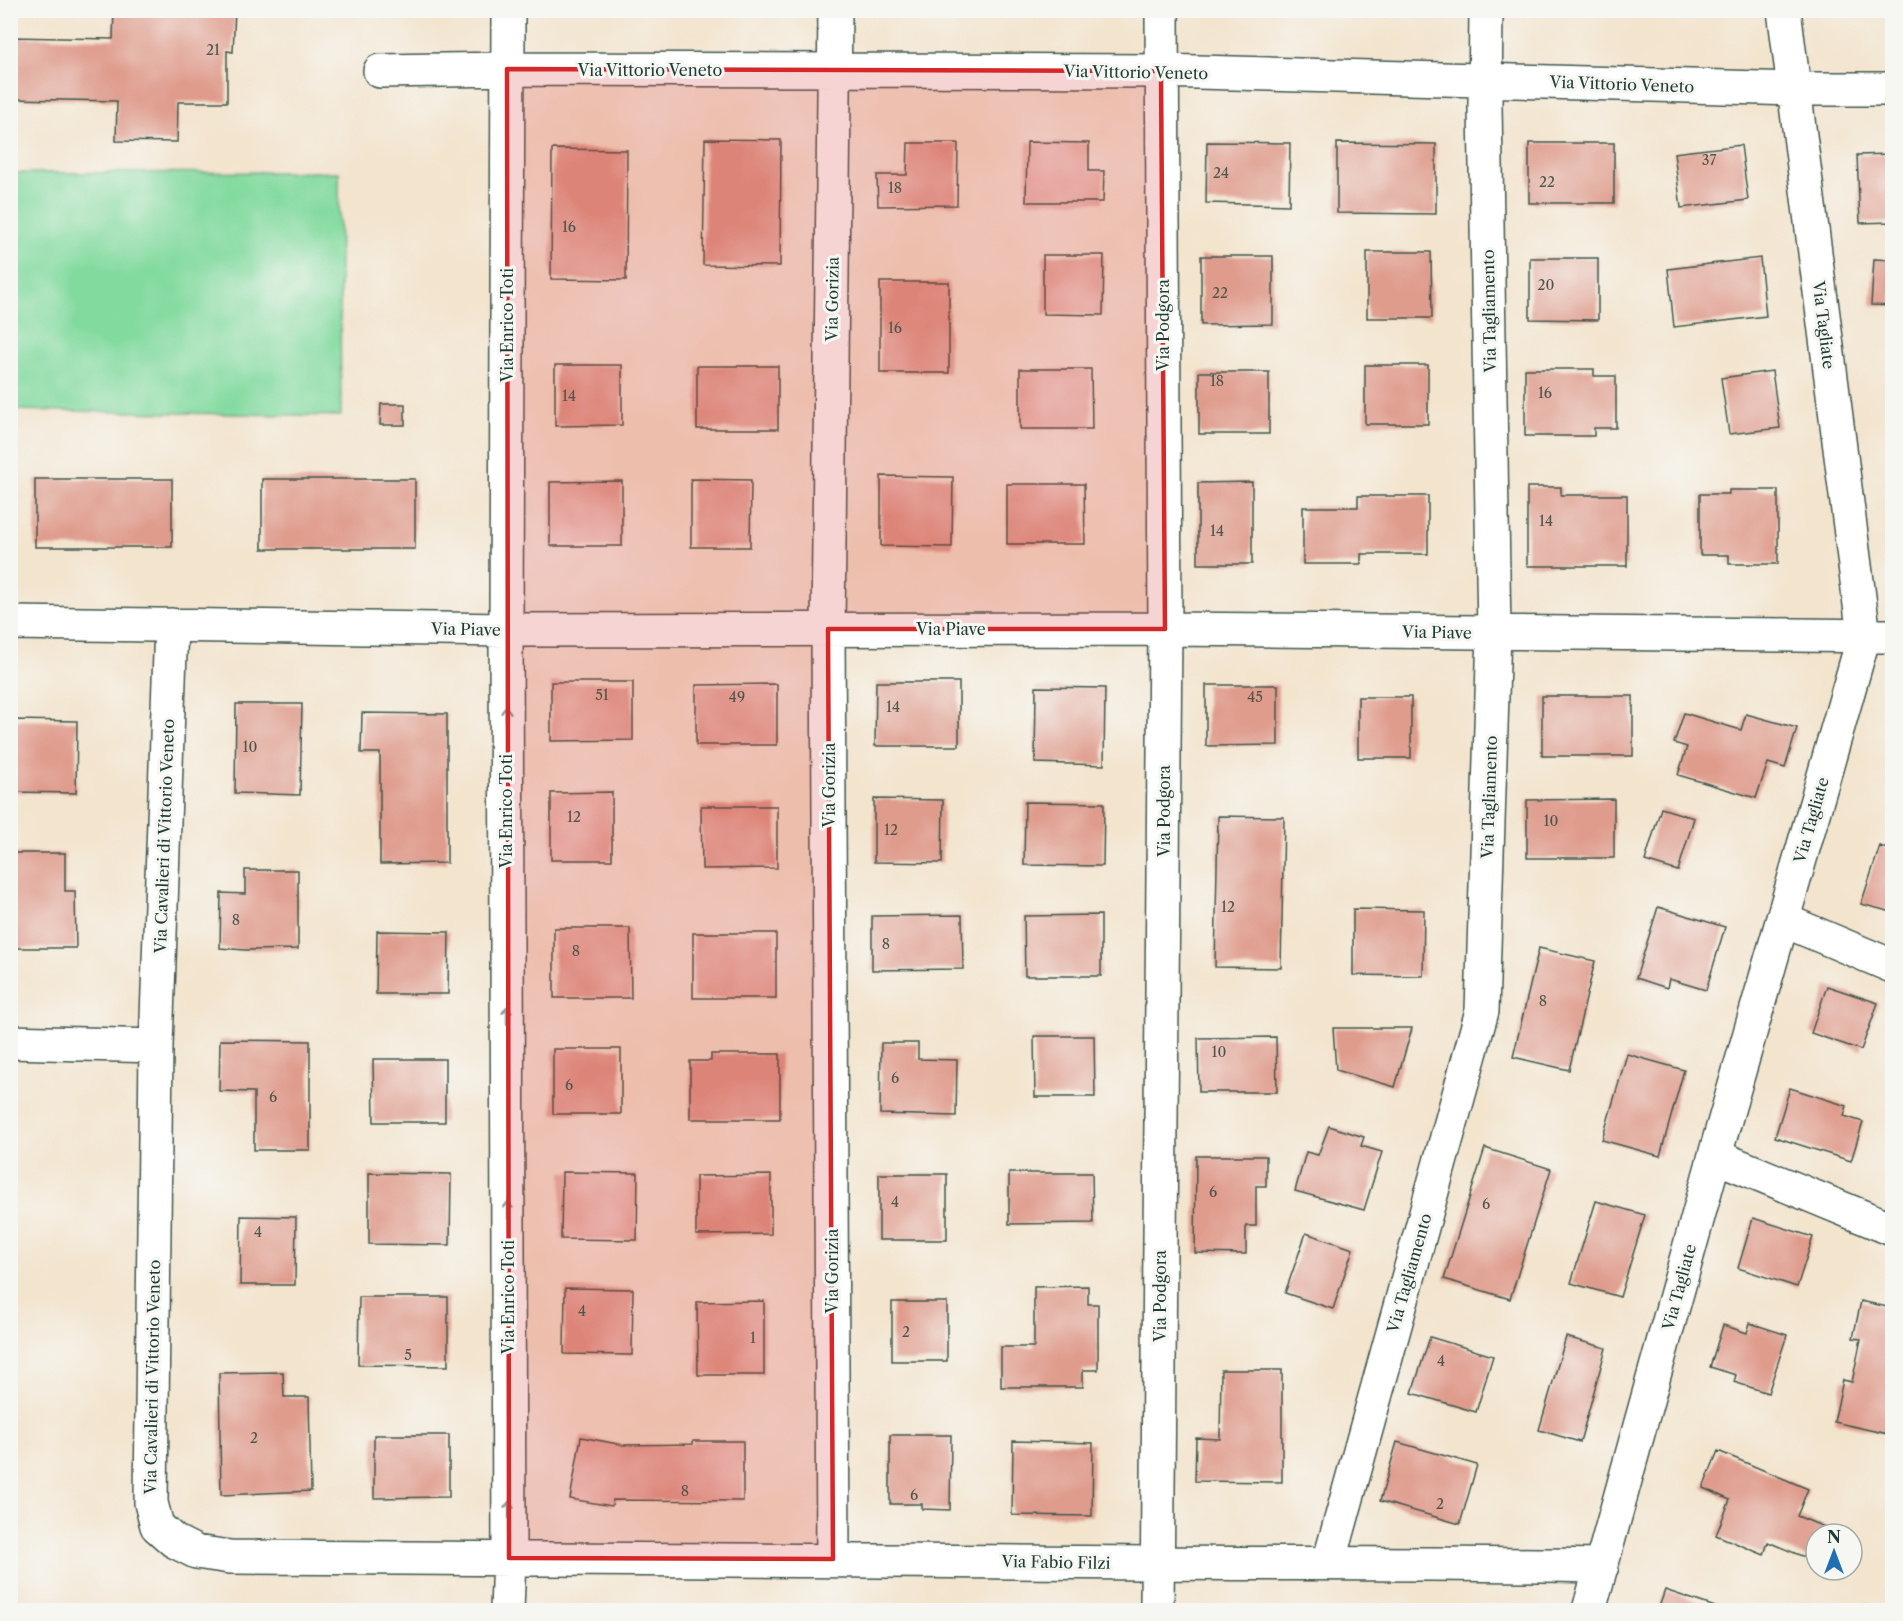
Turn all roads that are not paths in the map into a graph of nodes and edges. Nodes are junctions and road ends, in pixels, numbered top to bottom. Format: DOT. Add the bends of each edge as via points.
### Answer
graph roads {
  1 [pos="508,10"];
  2 [pos="835,10"];
  3 [pos="1162,10"];
  4 [pos="1486,10"];
  5 [pos="1784,10"];
  6 [pos="507,69"];
  7 [pos="380,71"];
  8 [pos="834,71"];
  9 [pos="1161,71"];
  10 [pos="1485,80"];
  11 [pos="1794,89"];
  12 [pos="1893,89"];
  13 [pos="10,623"];
  14 [pos="171,626"];
  15 [pos="828,629"];
  16 [pos="1165,629"];
  17 [pos="506,630"];
  18 [pos="1494,632"];
  19 [pos="1878,636"];
  20 [pos="1783,920"];
  21 [pos="1893,966"];
  22 [pos="10,1042"];
  23 [pos="156,1046"];
  24 [pos="1715,1156"];
  25 [pos="1893,1229"];
  26 [pos="509,1558"];
  27 [pos="833,1560"];
  28 [pos="1157,1563"];
  29 [pos="1329,1563"];
  30 [pos="1602,1566"];
  31 [pos="507,1611"];
  32 [pos="1157,1611"];
  33 [pos="1589,1611"];
  1 -- 6 [label="street, Via Enrico Toti"];
  2 -- 8 [label="street, Via Gorizia"];
  3 -- 9 [label="street, Via Podgora"];
  4 -- 10 [label="street, Via Tagliamento"];
  5 -- 11 [label="street, Via Tagliate"];
  6 -- 7 [label="street, Via Vittorio Veneto"];
  6 -- 8 [label="street, Via Vittorio Veneto"];
  6 -- 17 [label="street, Via Enrico Toti"];
  8 -- 9 [label="street, Via Vittorio Veneto"];
  8 -- 15 [label="street, Via Gorizia"];
  9 -- 10 [label="street, Via Vittorio Veneto"];
  9 -- 16 [label="street, Via Podgora"];
  10 -- 11 [label="street, Via Vittorio Veneto"];
  10 -- 18 [label="street, Via Tagliamento"];
  11 -- 12 [label="street, Via Vittorio Veneto"];
  11 -- 19 [label="street, Via Tagliate"];
  13 -- 14 [label="street, Via Piave"];
  14 -- 17 [label="street, Via Piave"];
  14 -- 23 [label="street, Via Cavalieri di Vittorio Veneto"];
  15 -- 16 [label="street, Via Piave"];
  15 -- 17 [label="street, Via Piave"];
  15 -- 27 [label="street, Via Gorizia"];
  16 -- 18 [label="street, Via Piave"];
  16 -- 28 [label="street, Via Podgora"];
  26 -- 17 [label="street, Via Enrico Toti, one-way"];
  18 -- 19 [label="street, Via Piave"];
  18 -- 29 [label="street, Via Tagliamento" via="1482,1011"];
  19 -- 20 [label="street, Via Tagliate"];
  20 -- 21 [label="street"];
  20 -- 24 [label="street, Via Tagliate"];
  22 -- 23 [label="street"];
  23 -- 26 [label="street, Via Cavalieri di Vittorio Veneto" via="151,1503 157,1526 174,1541 196,1552 230,1557"];
  24 -- 25 [label="street"];
  24 -- 30 [label="street, Via Tagliate"];
  26 -- 27 [label="street, Via Fabio Filzi"];
  26 -- 31 [label="street, Via Enrico Toti"];
  27 -- 28 [label="street, Via Fabio Filzi"];
  28 -- 29 [label="street, Via Fabio Filzi"];
  28 -- 32 [label="street, Via Podgora"];
  29 -- 30 [label="street, Via Fabio Filzi"];
  30 -- 33 [label="street, Via Tagliate"];
}
